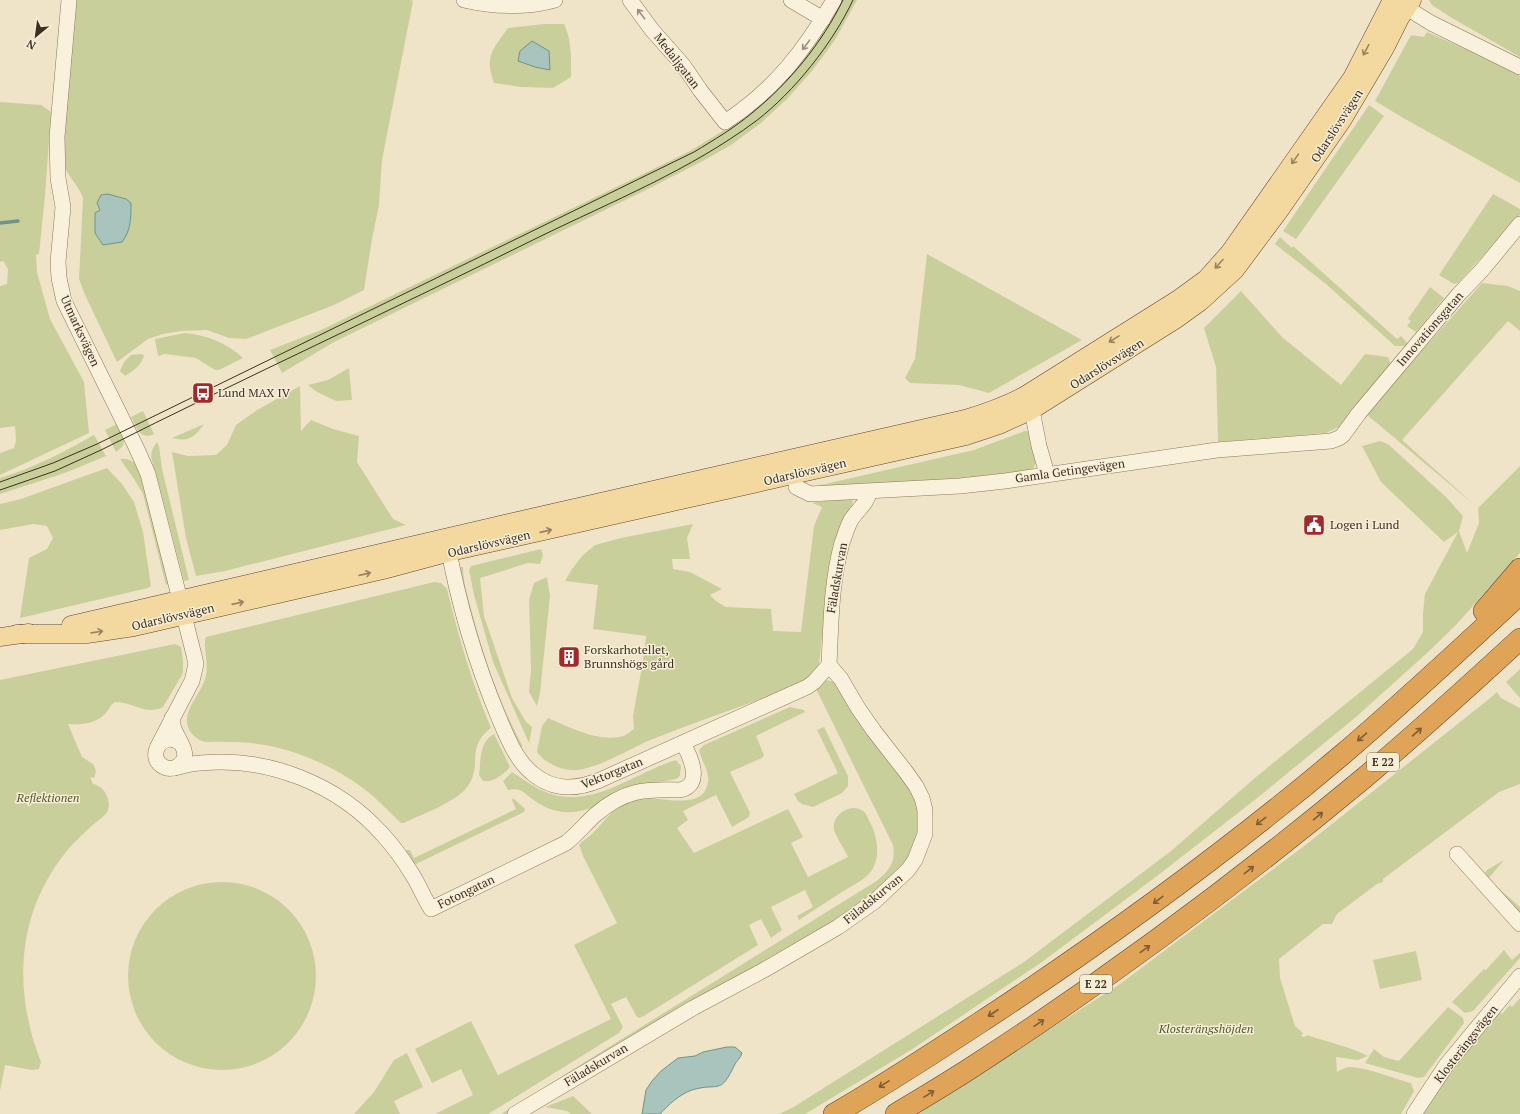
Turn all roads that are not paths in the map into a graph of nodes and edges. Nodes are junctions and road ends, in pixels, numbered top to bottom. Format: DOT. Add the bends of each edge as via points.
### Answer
graph roads {
  1 [pos="69,0"];
  2 [pos="464,0"];
  3 [pos="555,0"];
  4 [pos="630,0"];
  5 [pos="790,0"];
  6 [pos="834,0"];
  7 [pos="1398,2"];
  8 [pos="823,19"];
  9 [pos="1520,67"];
  10 [pos="1520,224"];
  11 [pos="1028,403"];
  12 [pos="1343,435"];
  13 [pos="1047,474"];
  14 [pos="869,492"];
  15 [pos="804,494"];
  16 [pos="448,545"];
  17 [pos="1520,569"];
  18 [pos="1520,594"];
  19 [pos="182,608"];
  20 [pos="8,636"];
  21 [pos="1520,639"];
  22 [pos="1520,647"];
  23 [pos="829,666"];
  24 [pos="1475,680"];
  25 [pos="1423,684"];
  26 [pos="172,718"];
  27 [pos="683,743"];
  28 [pos="182,745"];
  29 [pos="158,746"];
  30 [pos="208,762"];
  31 [pos="174,768"];
  32 [pos="1457,854"];
  33 [pos="1520,924"];
  34 [pos="1520,976"];
  35 [pos="515,1114"];
  36 [pos="834,1114"];
  37 [pos="896,1114"];
  38 [pos="1414,1114"];
  1 -- 19 [label="street, Utmarksvägen" via="57,130 58,178 63,207 58,262 61,290 148,474"];
  2 -- 3 [label="street" via="522,6"];
  8 -- 4 [label="street, Medaljgatan, one-way" via="801,52 774,82 748,107 725,122"];
  5 -- 8 [label="street"];
  6 -- 8 [label="street"];
  7 -- 9 [label="street" via="1431,23"];
  7 -- 11 [label="main road, Odarslövsvägen" via="1400,18 1343,119 1235,270 1200,302 1175,320"];
  10 -- 12 [label="street, Innovationsgatan"];
  11 -- 13 [label="street"];
  11 -- 16 [label="main road, Odarslövsvägen" via="999,425 966,436"];
  12 -- 13 [label="street, Gamla Getingevägen" via="1331,441 1217,450"];
  13 -- 14 [label="street, Gamla Getingevägen" via="960,486"];
  14 -- 15 [label="street, Gamla Getingevägen"];
  14 -- 23 [label="street, Fäladskurvan" via="868,498 851,521 837,564 831,610"];
  16 -- 19 [label="main road, Odarslövsvägen" via="382,570"];
  16 -- 27 [label="street, Vektorgatan" via="467,630 488,690 517,755 532,774 553,785 566,788 580,787"];
  17 -- 25 [label="highway"];
  18 -- 25 [label="highway, E 22"];
  19 -- 20 [label="main road, Odarslövsvägen" via="134,627 86,634"];
  19 -- 26 [label="street" via="195,668 192,681"];
  21 -- 24 [label="highway, E 22"];
  22 -- 24 [label="highway"];
  23 -- 27 [label="street, Vektorgatan" via="807,686"];
  23 -- 35 [label="street, Fäladskurvan" via="841,679 866,720 906,772 922,798 925,834 915,860 908,870 876,900 838,927 693,1008"];
  37 -- 24 [label="highway, E 22, one-way" via="1074,1000 1182,922 1365,777"];
  25 -- 36 [label="highway, E 22, one-way" via="1291,797 1151,905 952,1040"];
  26 -- 28 [label="street" via="174,730"];
  26 -- 29 [label="street"];
  27 -- 30 [label="street, Fotongatan" via="694,771 692,780 686,788 622,796 607,805 579,833 556,849 431,909 413,874 384,836 364,816 335,795 316,784 280,770 249,764"];
  28 -- 29 [label="street" via="170,739 164,740"];
  28 -- 30 [label="street, Fotongatan"];
  28 -- 31 [label="street" via="184,759"];
  29 -- 31 [label="street" via="158,763 166,768"];
  30 -- 31 [label="street, Fotongatan"];
  32 -- 33 [label="street"];
  34 -- 38 [label="street, Klosterängsvägen" via="1455,1054"];
}
